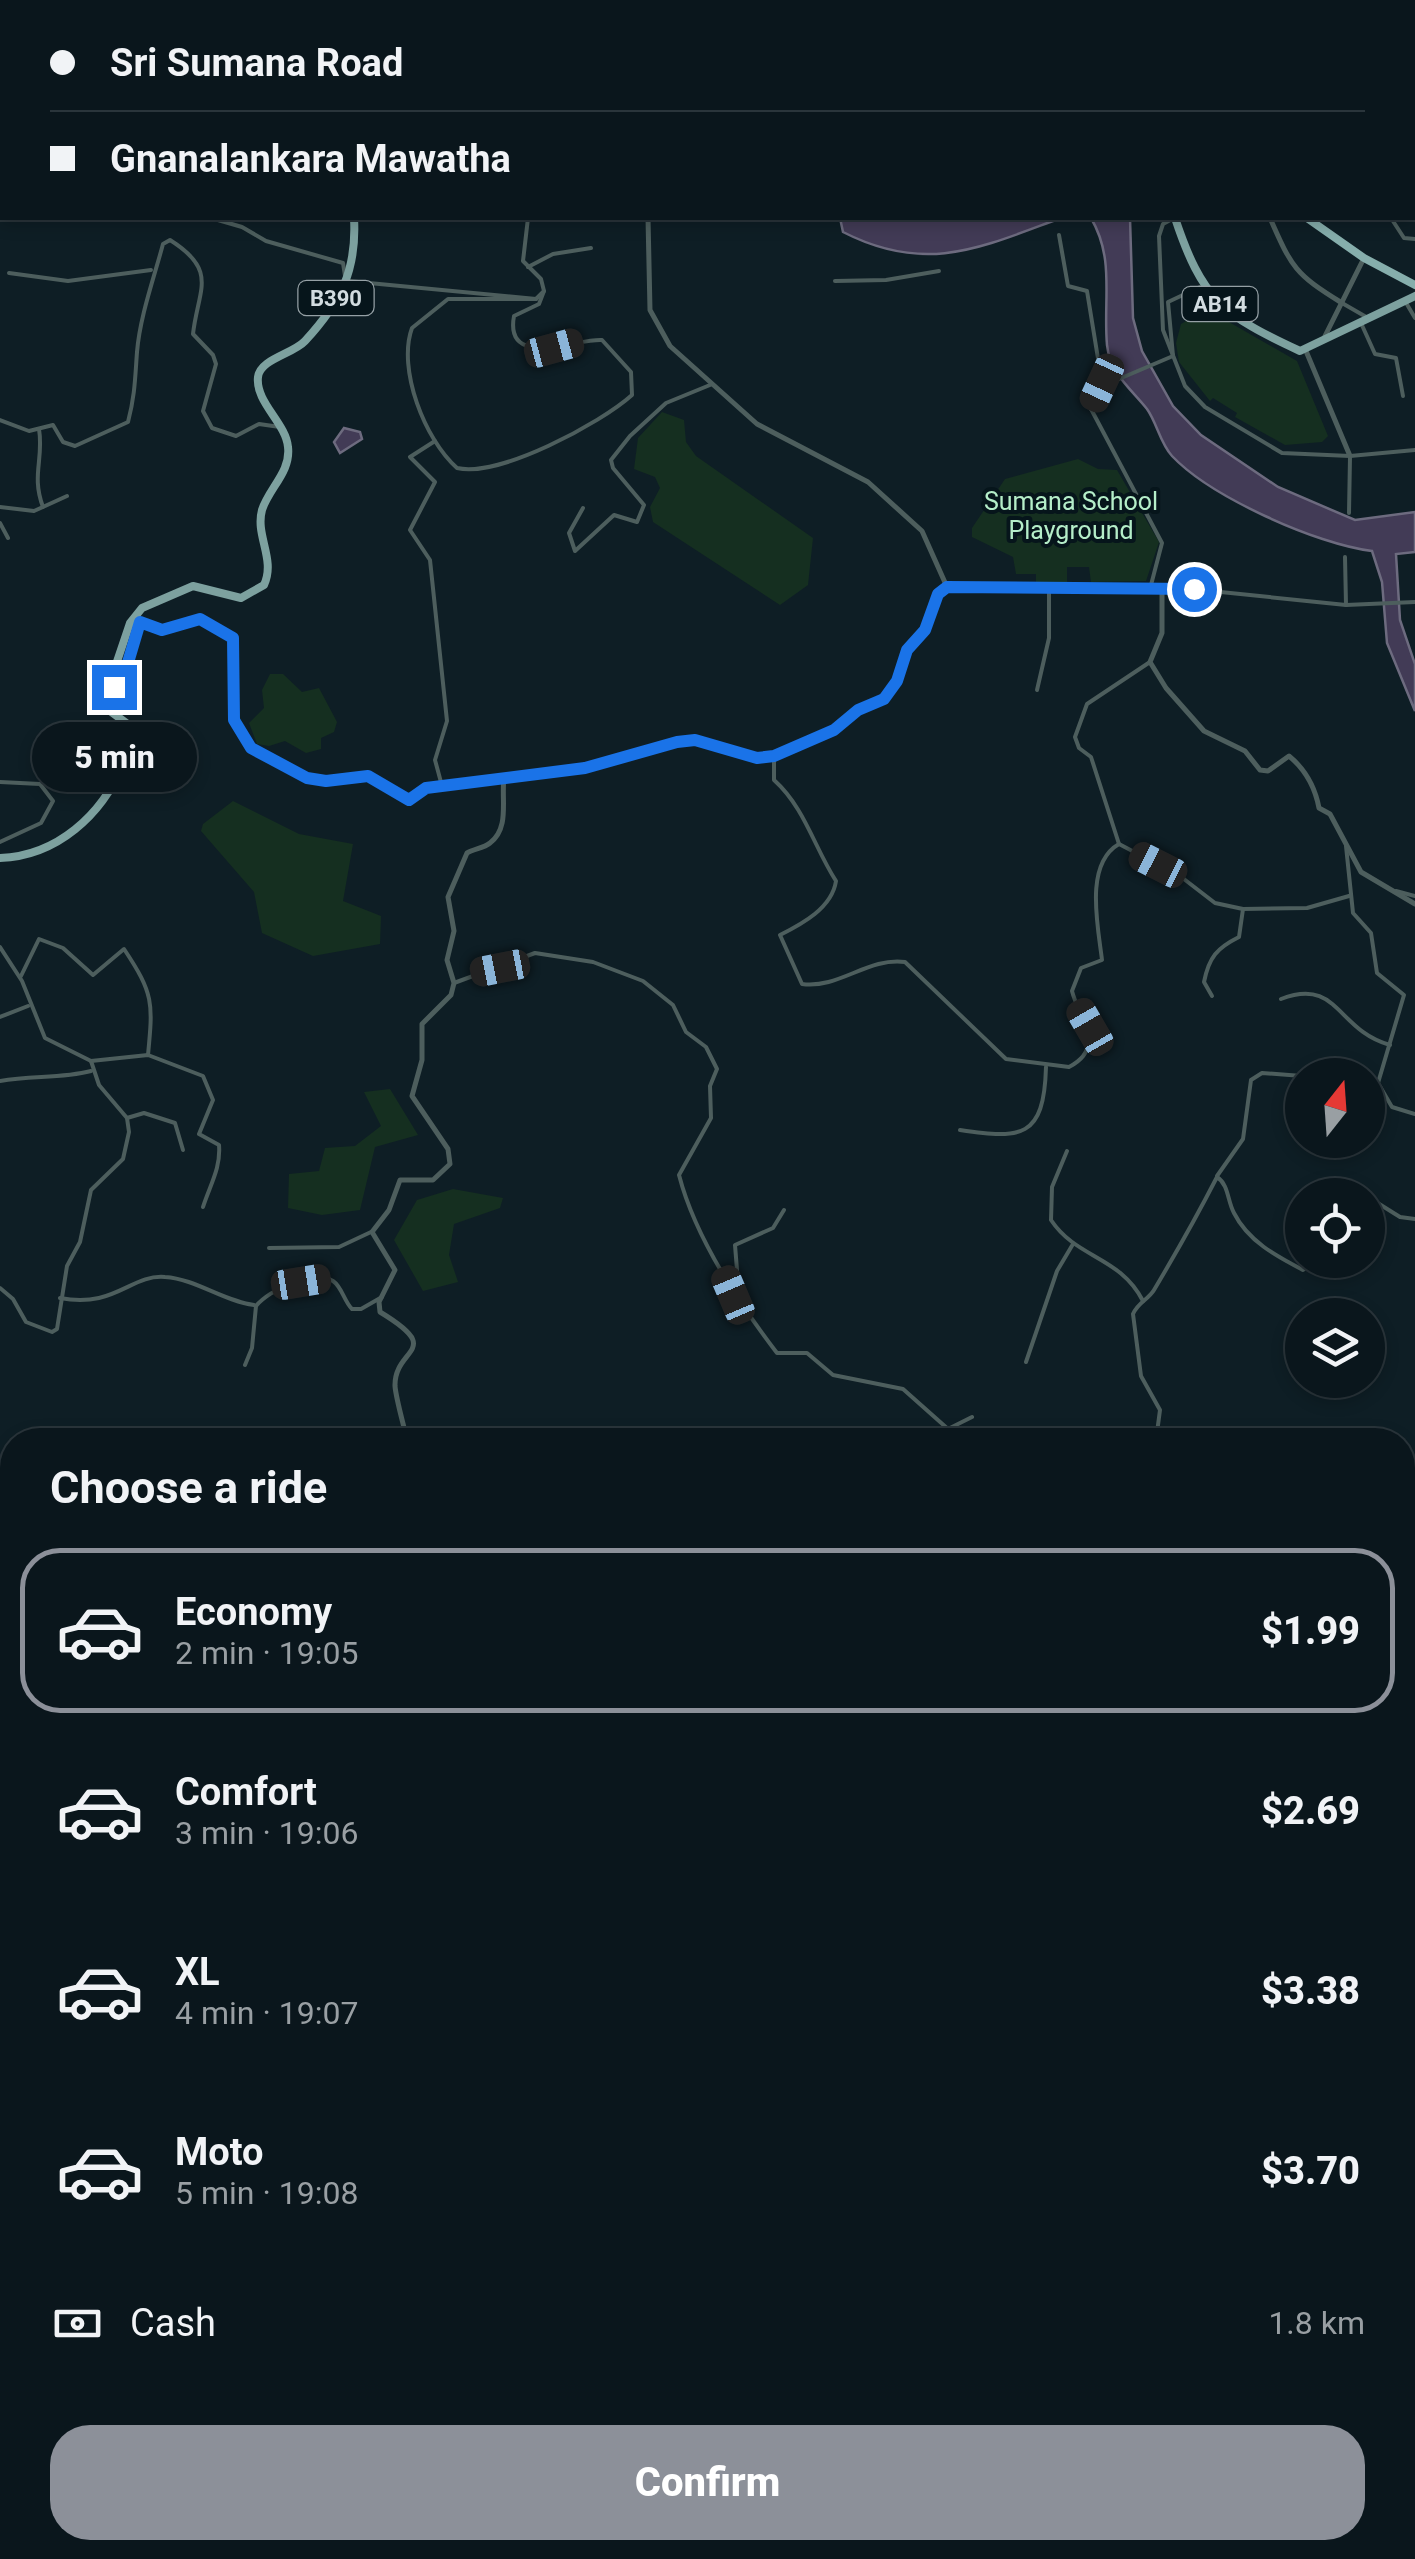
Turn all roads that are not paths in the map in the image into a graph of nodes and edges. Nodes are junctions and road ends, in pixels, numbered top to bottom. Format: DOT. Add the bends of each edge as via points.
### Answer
graph roads {
  1 [pos="218,220"];
  2 [pos="354,220"];
  3 [pos="528,220"];
  4 [pos="648,220"];
  5 [pos="1170,220"];
  6 [pos="1175,220"];
  7 [pos="1271,220"];
  8 [pos="1311,220"];
  9 [pos="1391,220"];
  10 [pos="1058,235"];
  11 [pos="1415,240"];
  12 [pos="591,248"];
  13 [pos="1364,258"];
  14 [pos="528,267"];
  15 [pos="152,270"];
  16 [pos="940,271"];
  17 [pos="9,273"];
  18 [pos="349,280"];
  19 [pos="835,281"];
  20 [pos="1415,285"];
  21 [pos="1202,286"];
  22 [pos="544,291"];
  23 [pos="1415,296"];
  24 [pos="536,300"];
  25 [pos="1404,301"];
  26 [pos="1342,303"];
  27 [pos="1415,318"];
  28 [pos="1365,321"];
  29 [pos="1322,342"];
  30 [pos="1306,351"];
  31 [pos="712,384"];
  32 [pos="1403,396"];
  33 [pos="1090,409"];
  34 [pos="0,420"];
  35 [pos="280,427"];
  36 [pos="38,428"];
  37 [pos="434,441"];
  38 [pos="1415,450"];
  39 [pos="1350,456"];
  40 [pos="67,496"];
  41 [pos="0,507"];
  42 [pos="43,507"];
  43 [pos="584,508"];
  44 [pos="1349,513"];
  45 [pos="0,523"];
  46 [pos="8,538"];
  47 [pos="1345,557"];
  48 [pos="1049,586"];
  49 [pos="1151,586"];
  50 [pos="1162,586"];
  51 [pos="947,587"];
  52 [pos="1415,602"];
  53 [pos="1346,605"];
  54 [pos="1150,662"];
  55 [pos="108,690"];
  56 [pos="1037,690"];
  57 [pos="774,756"];
  58 [pos="504,778"];
  59 [pos="0,782"];
  60 [pos="442,786"];
  61 [pos="0,842"];
  62 [pos="1120,844"];
  63 [pos="1346,846"];
  64 [pos="0,858"];
  65 [pos="1396,891"];
  66 [pos="1349,896"];
  67 [pos="1415,896"];
  68 [pos="1415,904"];
  69 [pos="1242,909"];
  70 [pos="0,947"];
  71 [pos="22,981"];
  72 [pos="454,983"];
  73 [pos="1212,996"];
  74 [pos="1281,999"];
  75 [pos="29,1005"];
  76 [pos="0,1018"];
  77 [pos="1390,1046"];
  78 [pos="148,1055"];
  79 [pos="90,1061"];
  80 [pos="1385,1061"];
  81 [pos="1046,1066"];
  82 [pos="92,1071"];
  83 [pos="1285,1075"];
  84 [pos="0,1082"];
  85 [pos="1385,1095"];
  86 [pos="1415,1114"];
  87 [pos="128,1118"];
  88 [pos="960,1130"];
  89 [pos="183,1150"];
  90 [pos="1067,1150"];
  91 [pos="1217,1177"];
  92 [pos="203,1207"];
  93 [pos="1385,1207"];
  94 [pos="784,1210"];
  95 [pos="1415,1220"];
  96 [pos="372,1232"];
  97 [pos="1073,1244"];
  98 [pos="269,1248"];
  99 [pos="1285,1260"];
  100 [pos="725,1276"];
  101 [pos="0,1288"];
  102 [pos="382,1297"];
  103 [pos="60,1298"];
  104 [pos="1143,1301"];
  105 [pos="256,1306"];
  106 [pos="1026,1362"];
  107 [pos="245,1365"];
  108 [pos="972,1417"];
  109 [pos="404,1428"];
  110 [pos="947,1428"];
  111 [pos="950,1428"];
  112 [pos="1158,1428"];
  1 -- 18 [label="street" via="341,262"];
  2 -- 18 [label="main road, B390"];
  3 -- 14 [label="street"];
  4 -- 31 [label="street" via="650,310 670,346"];
  5 -- 39 [label="street" via="1159,236 1162,330 1186,386 1205,407 1282,452"];
  6 -- 21 [label="main road, AB14"];
  7 -- 26 [label="street" via="1290,264"];
  8 -- 13 [label="highway"];
  9 -- 11 [label="street" via="1404,238"];
  10 -- 33 [label="street" via="1068,286 1090,297 1102,383"];
  12 -- 14 [label="street" via="553,254"];
  13 -- 20 [label="highway"];
  13 -- 26 [label="street"];
  14 -- 22 [label="street"];
  15 -- 17 [label="street" via="68,282"];
  15 -- 35 [label="street" via="170,240 203,272 193,334 216,364 206,420 224,435 259,424"];
  15 -- 36 [label="street" via="128,422 75,446 63,442 53,425"];
  16 -- 19 [label="street"];
  18 -- 24 [label="street"];
  18 -- 35 [label="main road, B390" via="304,342 260,371 259,388"];
  21 -- 30 [label="main road, AB14" via="1231,314"];
  21 -- 33 [label="street, bridge" via="1168,302 1173,356 1093,390"];
  22 -- 24 [label="street"];
  22 -- 37 [label="street" via="539,304 514,316 520,341 542,349 602,340 631,372 632,395 542,450 473,470 457,468"];
  23 -- 25 [label="main road"];
  24 -- 37 [label="street" via="448,299 412,328 409,360"];
  25 -- 27 [label="street"];
  25 -- 28 [label="main road"];
  26 -- 28 [label="street"];
  26 -- 29 [label="street"];
  28 -- 29 [label="main road"];
  28 -- 32 [label="street" via="1375,354 1396,358"];
  29 -- 30 [label="main road"];
  30 -- 39 [label="street"];
  31 -- 43 [label="street" via="660,408 611,460 644,505 637,522 614,515 576,551 568,533"];
  31 -- 51 [label="street" via="757,424 868,482 922,531"];
  33 -- 49 [label="street" via="1162,543"];
  34 -- 36 [label="street"];
  35 -- 55 [label="main road, B390" via="289,453 262,511 264,585 241,598 186,587 142,608"];
  36 -- 42 [label="street" via="42,450 34,480"];
  37 -- 60 [label="street" via="410,457 434,482 410,530 430,560 447,721 435,760"];
  38 -- 39 [label="street"];
  39 -- 44 [label="street"];
  40 -- 42 [label="street"];
  41 -- 42 [label="street"];
  45 -- 46 [label="street"];
  47 -- 53 [label="street"];
  48 -- 49 [label="street"];
  48 -- 51 [label="street"];
  48 -- 56 [label="street" via="1049,638"];
  49 -- 50 [label="street"];
  50 -- 53 [label="street"];
  50 -- 54 [label="street" via="1162,633"];
  51 -- 57 [label="street" via="884,699"];
  52 -- 53 [label="street"];
  54 -- 62 [label="street" via="1087,704 1076,737 1091,757"];
  54 -- 63 [label="street" via="1204,732 1245,751 1260,770 1289,756 1301,766 1318,808 1330,814"];
  55 -- 60 [label="street" via="124,676 140,622 162,630 200,619 233,638 234,720 251,748 307,778 368,776 405,799"];
  55 -- 64 [label="main road" via="106,708 130,722 134,733 104,799 62,839"];
  57 -- 58 [label="street" via="757,758 695,740 602,764"];
  57 -- 81 [label="street" via="774,780 803,815 836,881 818,911 780,934 802,984 906,962 1006,1059"];
  58 -- 60 [label="street"];
  58 -- 72 [label="street" via="498,834 467,854 448,897"];
  59 -- 61 [label="street" via="40,784 54,801 41,823"];
  62 -- 69 [label="street" via="1215,903"];
  62 -- 81 [label="street" via="1102,862 1096,904 1102,960 1081,968 1072,991 1090,1027 1088,1046 1069,1067"];
  63 -- 65 [label="street" via="1361,872"];
  63 -- 66 [label="street"];
  65 -- 67 [label="street"];
  65 -- 68 [label="street"];
  66 -- 69 [label="street" via="1308,908"];
  66 -- 77 [label="street" via="1371,934 1377,973 1404,995"];
  69 -- 73 [label="street" via="1239,937 1221,946 1208,964 1204,982"];
  70 -- 71 [label="street"];
  71 -- 75 [label="street"];
  71 -- 78 [label="street" via="38,938 92,974 124,949 147,988 154,1022"];
  72 -- 96 [label="street" via="422,1024 412,1096 448,1148 450,1164 433,1180 400,1180"];
  72 -- 100 [label="street" via="534,952 593,962 643,981 673,1004 717,1069 710,1118 679,1175"];
  74 -- 77 [label="street" via="1319,992 1356,1029"];
  75 -- 76 [label="street"];
  75 -- 79 [label="street" via="45,1038"];
  77 -- 80 [label="street"];
  78 -- 79 [label="street"];
  78 -- 92 [label="street" via="208,1082 213,1100 199,1134 220,1150"];
  79 -- 82 [label="street"];
  81 -- 88 [label="street" via="1039,1110 1023,1131 1004,1136"];
  82 -- 84 [label="street"];
  82 -- 87 [label="street"];
  83 -- 91 [label="street" via="1262,1073 1251,1080 1243,1139"];
  85 -- 86 [label="street" via="1392,1107"];
  87 -- 89 [label="street" via="144,1113 174,1123"];
  87 -- 103 [label="street" via="126,1152 114,1173 91,1190"];
  90 -- 97 [label="street" via="1052,1187 1051,1220"];
  91 -- 99 [label="street" via="1231,1210 1262,1248"];
  91 -- 104 [label="street" via="1184,1243"];
  93 -- 95 [label="street"];
  94 -- 100 [label="street" via="772,1228 735,1245 737,1270"];
  96 -- 98 [label="street" via="339,1247"];
  96 -- 102 [label="street" via="395,1270"];
  97 -- 104 [label="street" via="1124,1272"];
  97 -- 106 [label="street"];
  100 -- 110 [label="street" via="777,1352 807,1353 833,1376 903,1389"];
  101 -- 103 [label="street" via="26,1322 52,1332 59,1326"];
  102 -- 105 [label="street" via="352,1308 337,1283 321,1279 281,1286"];
  102 -- 109 [label="street" via="380,1312 412,1336 394,1385"];
  103 -- 105 [label="street" via="108,1299 166,1277"];
  104 -- 112 [label="street" via="1133,1314 1142,1376 1160,1410"];
  105 -- 107 [label="street"];
  108 -- 111 [label="street"];
}
